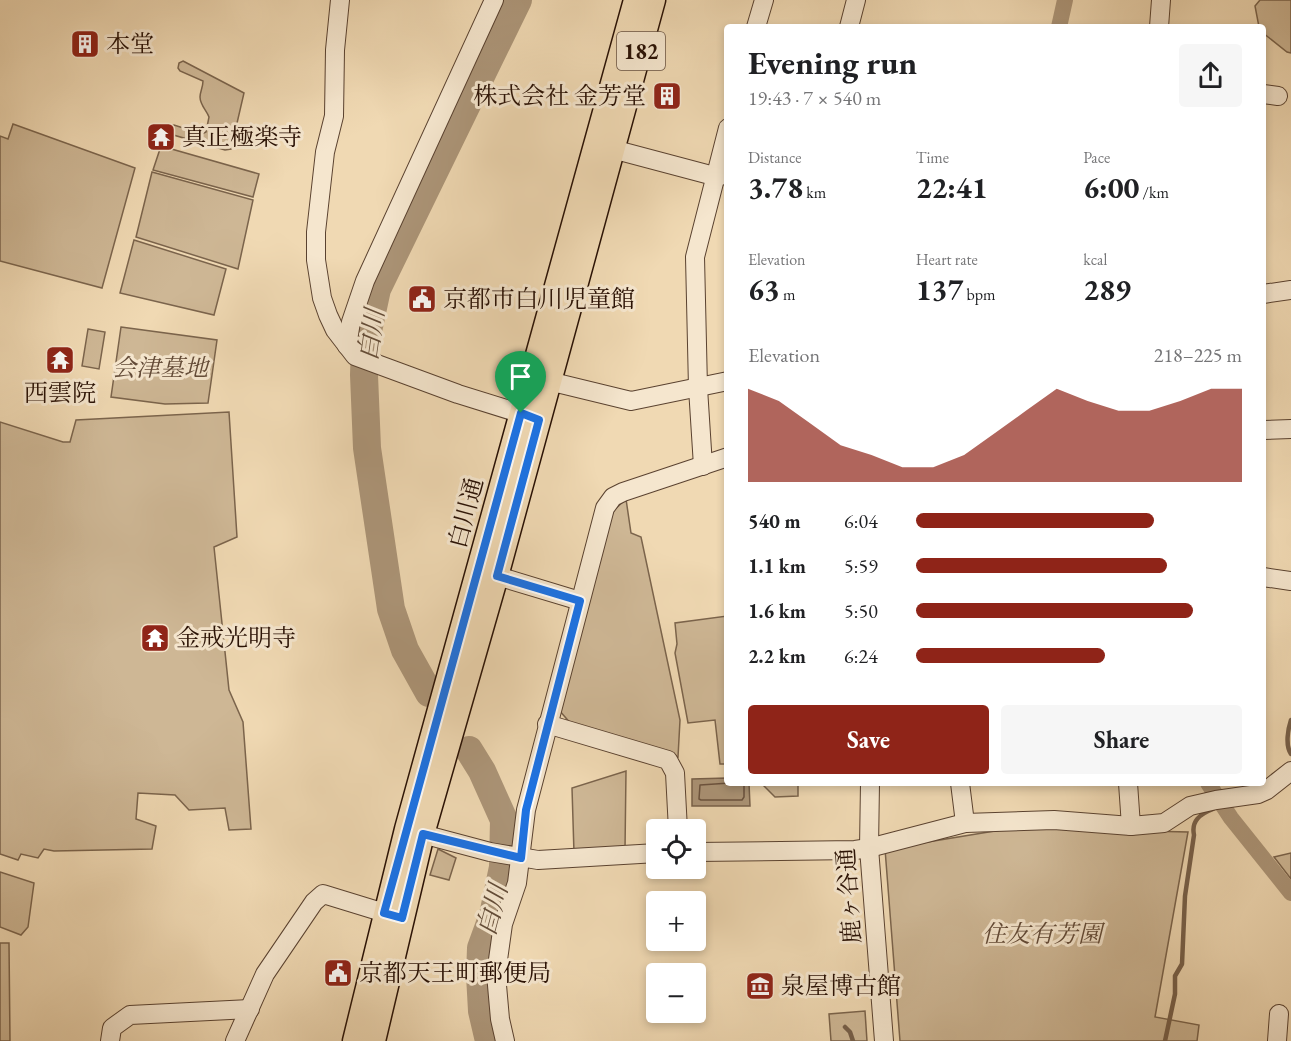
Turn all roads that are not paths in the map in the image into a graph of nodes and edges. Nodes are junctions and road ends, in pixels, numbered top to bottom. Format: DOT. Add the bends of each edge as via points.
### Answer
graph roads {
  1 [pos="340,0"];
  2 [pos="494,0"];
  3 [pos="635,0"];
  4 [pos="654,0"];
  5 [pos="764,0"];
  6 [pos="856,0"];
  7 [pos="1161,0"];
  8 [pos="757,24"];
  9 [pos="850,24"];
  10 [pos="1159,24"];
  11 [pos="605,147"];
  12 [pos="724,155"];
  13 [pos="721,175"];
  14 [pos="1291,290"];
  15 [pos="1266,294"];
  16 [pos="357,355"];
  17 [pos="550,380"];
  18 [pos="724,382"];
  19 [pos="698,388"];
  20 [pos="530,416"];
  21 [pos="1291,429"];
  22 [pos="1266,430"];
  23 [pos="724,458"];
  24 [pos="703,466"];
  25 [pos="488,573"];
  26 [pos="1266,578"];
  27 [pos="1291,581"];
  28 [pos="580,601"];
  29 [pos="547,724"];
  30 [pos="1291,771"];
  31 [pos="870,786"];
  32 [pos="960,786"];
  33 [pos="1128,786"];
  34 [pos="677,819"];
  35 [pos="965,823"];
  36 [pos="1131,826"];
  37 [pos="415,832"];
  38 [pos="868,848"];
  39 [pos="706,852"];
  40 [pos="646,854"];
  41 [pos="517,857"];
  42 [pos="393,915"];
  43 [pos="250,1009"];
  44 [pos="1279,1014"];
  45 [pos="110,1041"];
  46 [pos="235,1041"];
  47 [pos="354,1041"];
  48 [pos="374,1041"];
  49 [pos="505,1041"];
  50 [pos="884,1041"];
  51 [pos="1276,1041"];
  1 -- 16 [label="street" via="334,116 323,173 316,260 328,315"];
  2 -- 16 [label="street" via="365,281 351,322"];
  3 -- 11 [label="main road, 白川通 / 182"];
  4 -- 11 [label="main road, 白川通 / 182"];
  5 -- 8 [label="street"];
  6 -- 9 [label="street"];
  7 -- 10 [label="street"];
  11 -- 13 [label="street"];
  11 -- 17 [label="main road, 白川通 / 182"];
  11 -- 20 [label="main road, 白川通 / 182"];
  12 -- 13 [label="street"];
  13 -- 19 [label="street" via="695,257"];
  14 -- 15 [label="street"];
  16 -- 20 [label="street" via="458,394"];
  17 -- 19 [label="street" via="631,401"];
  17 -- 20 [label="main road, 白川通 / 182"];
  18 -- 19 [label="street"];
  19 -- 24 [label="street"];
  20 -- 25 [label="main road, 白川通 / 182"];
  21 -- 22 [label="street"];
  23 -- 24 [label="street"];
  24 -- 28 [label="street" via="613,497 605,508"];
  25 -- 28 [label="street"];
  25 -- 37 [label="main road, 白川通 / 182"];
  26 -- 27 [label="street"];
  28 -- 29 [label="street"];
  29 -- 34 [label="street" via="668,760 675,773"];
  29 -- 41 [label="street"];
  30 -- 36 [label="street" via="1258,794 1190,806 1164,823"];
  31 -- 38 [label="street, 鹿ヶ谷通"];
  32 -- 35 [label="street"];
  33 -- 36 [label="street"];
  35 -- 36 [label="street" via="1054,820"];
  35 -- 38 [label="street"];
  37 -- 41 [label="street"];
  37 -- 42 [label="main road, 白川通 / 182"];
  38 -- 39 [label="street"];
  38 -- 50 [label="street, 鹿ヶ谷通"];
  40 -- 41 [label="street" via="538,860"];
  41 -- 49 [label="street" via="517,883 503,924 496,974"];
  42 -- 43 [label="street" via="324,894 314,902 266,974"];
  42 -- 47 [label="main road, 白川通 / 182"];
  42 -- 48 [label="main road, 白川通 / 182"];
  43 -- 45 [label="street" via="130,1015 112,1028"];
  43 -- 46 [label="street"];
  44 -- 51 [label="street"];
}
